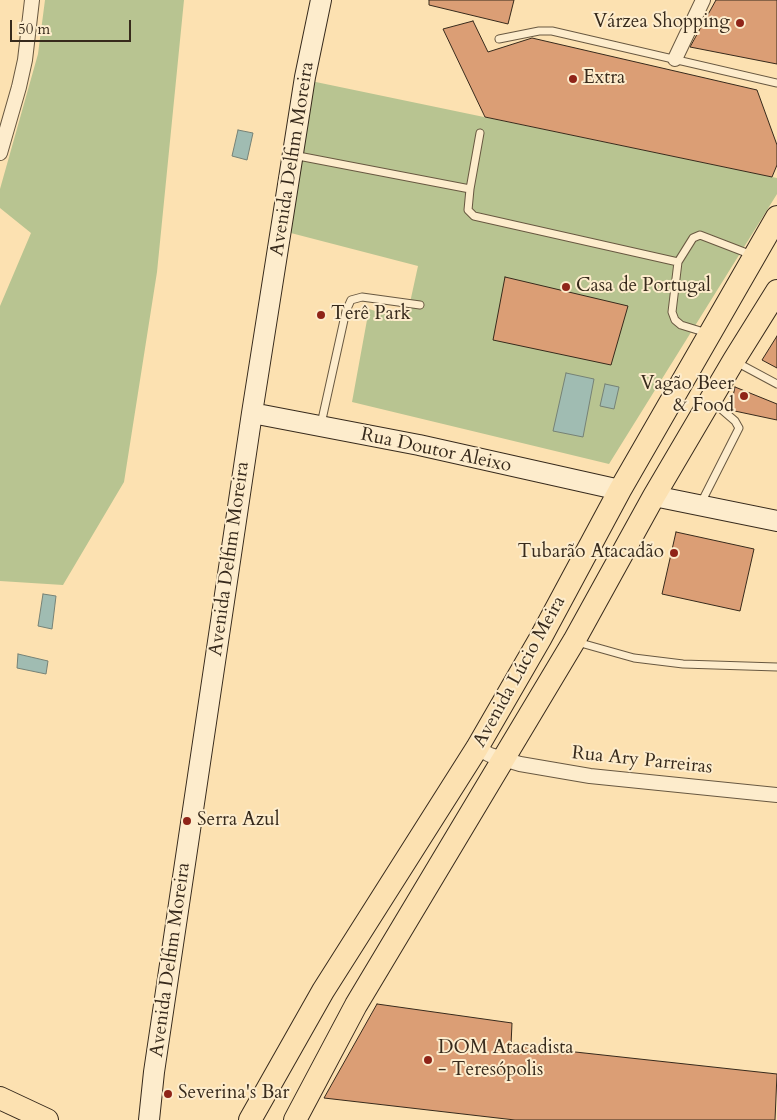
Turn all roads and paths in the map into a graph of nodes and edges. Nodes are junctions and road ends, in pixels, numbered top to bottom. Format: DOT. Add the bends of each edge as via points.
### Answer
graph roads {
  1 [pos="32,0"];
  2 [pos="321,0"];
  3 [pos="703,0"];
  4 [pos="499,39"];
  5 [pos="675,59"];
  6 [pos="777,83"];
  7 [pos="480,133"];
  8 [pos="0,153"];
  9 [pos="293,155"];
  10 [pos="470,189"];
  11 [pos="777,217"];
  12 [pos="754,256"];
  13 [pos="678,262"];
  14 [pos="777,291"];
  15 [pos="420,305"];
  16 [pos="710,334"];
  17 [pos="734,360"];
  18 [pos="777,384"];
  19 [pos="710,400"];
  20 [pos="252,413"];
  21 [pos="321,427"];
  22 [pos="620,490"];
  23 [pos="654,496"];
  24 [pos="700,505"];
  25 [pos="777,521"];
  26 [pos="574,641"];
  27 [pos="777,666"];
  28 [pos="478,748"];
  29 [pos="503,760"];
  30 [pos="777,795"];
  31 [pos="323,991"];
  32 [pos="356,1005"];
  33 [pos="0,1098"];
  34 [pos="32,1117"];
  35 [pos="149,1120"];
  36 [pos="250,1120"];
  37 [pos="295,1120"];
  1 -- 8 [label="street" via="25,60"];
  2 -- 9 [label="main road, Avenida Delfim Moreira"];
  3 -- 5 [label="street"];
  4 -- 5 [label="lane" via="552,31"];
  5 -- 6 [label="lane"];
  7 -- 10 [label="lane"];
  9 -- 10 [label="lane"];
  9 -- 20 [label="main road, Avenida Delfim Moreira"];
  10 -- 13 [label="lane" via="468,210 474,216"];
  11 -- 12 [label="main road, Avenida Lúcio Meira"];
  12 -- 13 [label="lane" via="700,235 692,238"];
  12 -- 16 [label="main road, Avenida Lúcio Meira"];
  13 -- 16 [label="lane" via="672,312 675,320"];
  14 -- 17 [label="main road, Avenida Lúcio Meira"];
  15 -- 21 [label="lane" via="362,297 351,300"];
  16 -- 22 [label="main road, Avenida Lúcio Meira"];
  17 -- 18 [label="lane"];
  17 -- 19 [label="main road, Avenida Lúcio Meira"];
  19 -- 23 [label="main road, Avenida Lúcio Meira"];
  19 -- 24 [label="lane" via="739,428"];
  20 -- 21 [label="main road, Rua Doutor Aleixo"];
  20 -- 35 [label="main road, Avenida Delfim Moreira"];
  21 -- 22 [label="main road, Rua Doutor Aleixo" via="419,445"];
  22 -- 28 [label="main road, Avenida Lúcio Meira"];
  23 -- 24 [label="main road"];
  23 -- 26 [label="main road, Avenida Lúcio Meira"];
  24 -- 25 [label="main road"];
  26 -- 27 [label="lane" via="634,658 683,664"];
  26 -- 29 [label="main road, Avenida Lúcio Meira"];
  28 -- 29 [label="street, Rua Ary Parreiras"];
  28 -- 31 [label="main road, Avenida Lúcio Meira"];
  29 -- 30 [label="street, Rua Ary Parreiras" via="590,776"];
  29 -- 32 [label="main road, Avenida Lúcio Meira"];
  31 -- 32 [label="main road"];
  31 -- 36 [label="main road, Avenida Lúcio Meira"];
  32 -- 37 [label="main road, Avenida Lúcio Meira"];
  33 -- 34 [label="main road"];
}
